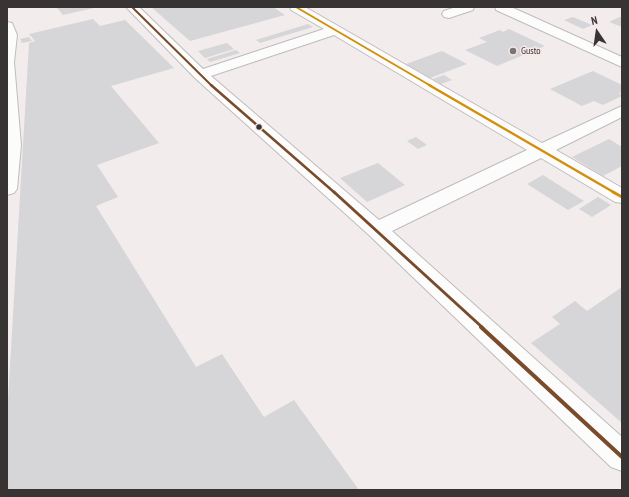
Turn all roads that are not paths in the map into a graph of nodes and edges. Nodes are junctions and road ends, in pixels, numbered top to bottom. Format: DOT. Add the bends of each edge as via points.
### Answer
graph roads {
  1 [pos="132,7"];
  2 [pos="296,7"];
  3 [pos="468,7"];
  4 [pos="501,7"];
  5 [pos="449,14"];
  6 [pos="7,26"];
  7 [pos="334,30"];
  8 [pos="622,63"];
  9 [pos="200,75"];
  10 [pos="622,111"];
  11 [pos="542,150"];
  12 [pos="7,189"];
  13 [pos="622,197"];
  14 [pos="377,230"];
  15 [pos="622,457"];
  1 -- 9 [label="main road"];
  2 -- 7 [label="main road"];
  3 -- 5 [label="main road"];
  4 -- 8 [label="main road"];
  6 -- 12 [label="main road" via="10,35 7,62 12,145"];
  7 -- 9 [label="main road"];
  7 -- 11 [label="main road"];
  9 -- 14 [label="main road"];
  10 -- 11 [label="main road"];
  11 -- 13 [label="main road"];
  11 -- 14 [label="main road"];
  14 -- 15 [label="main road"];
}
